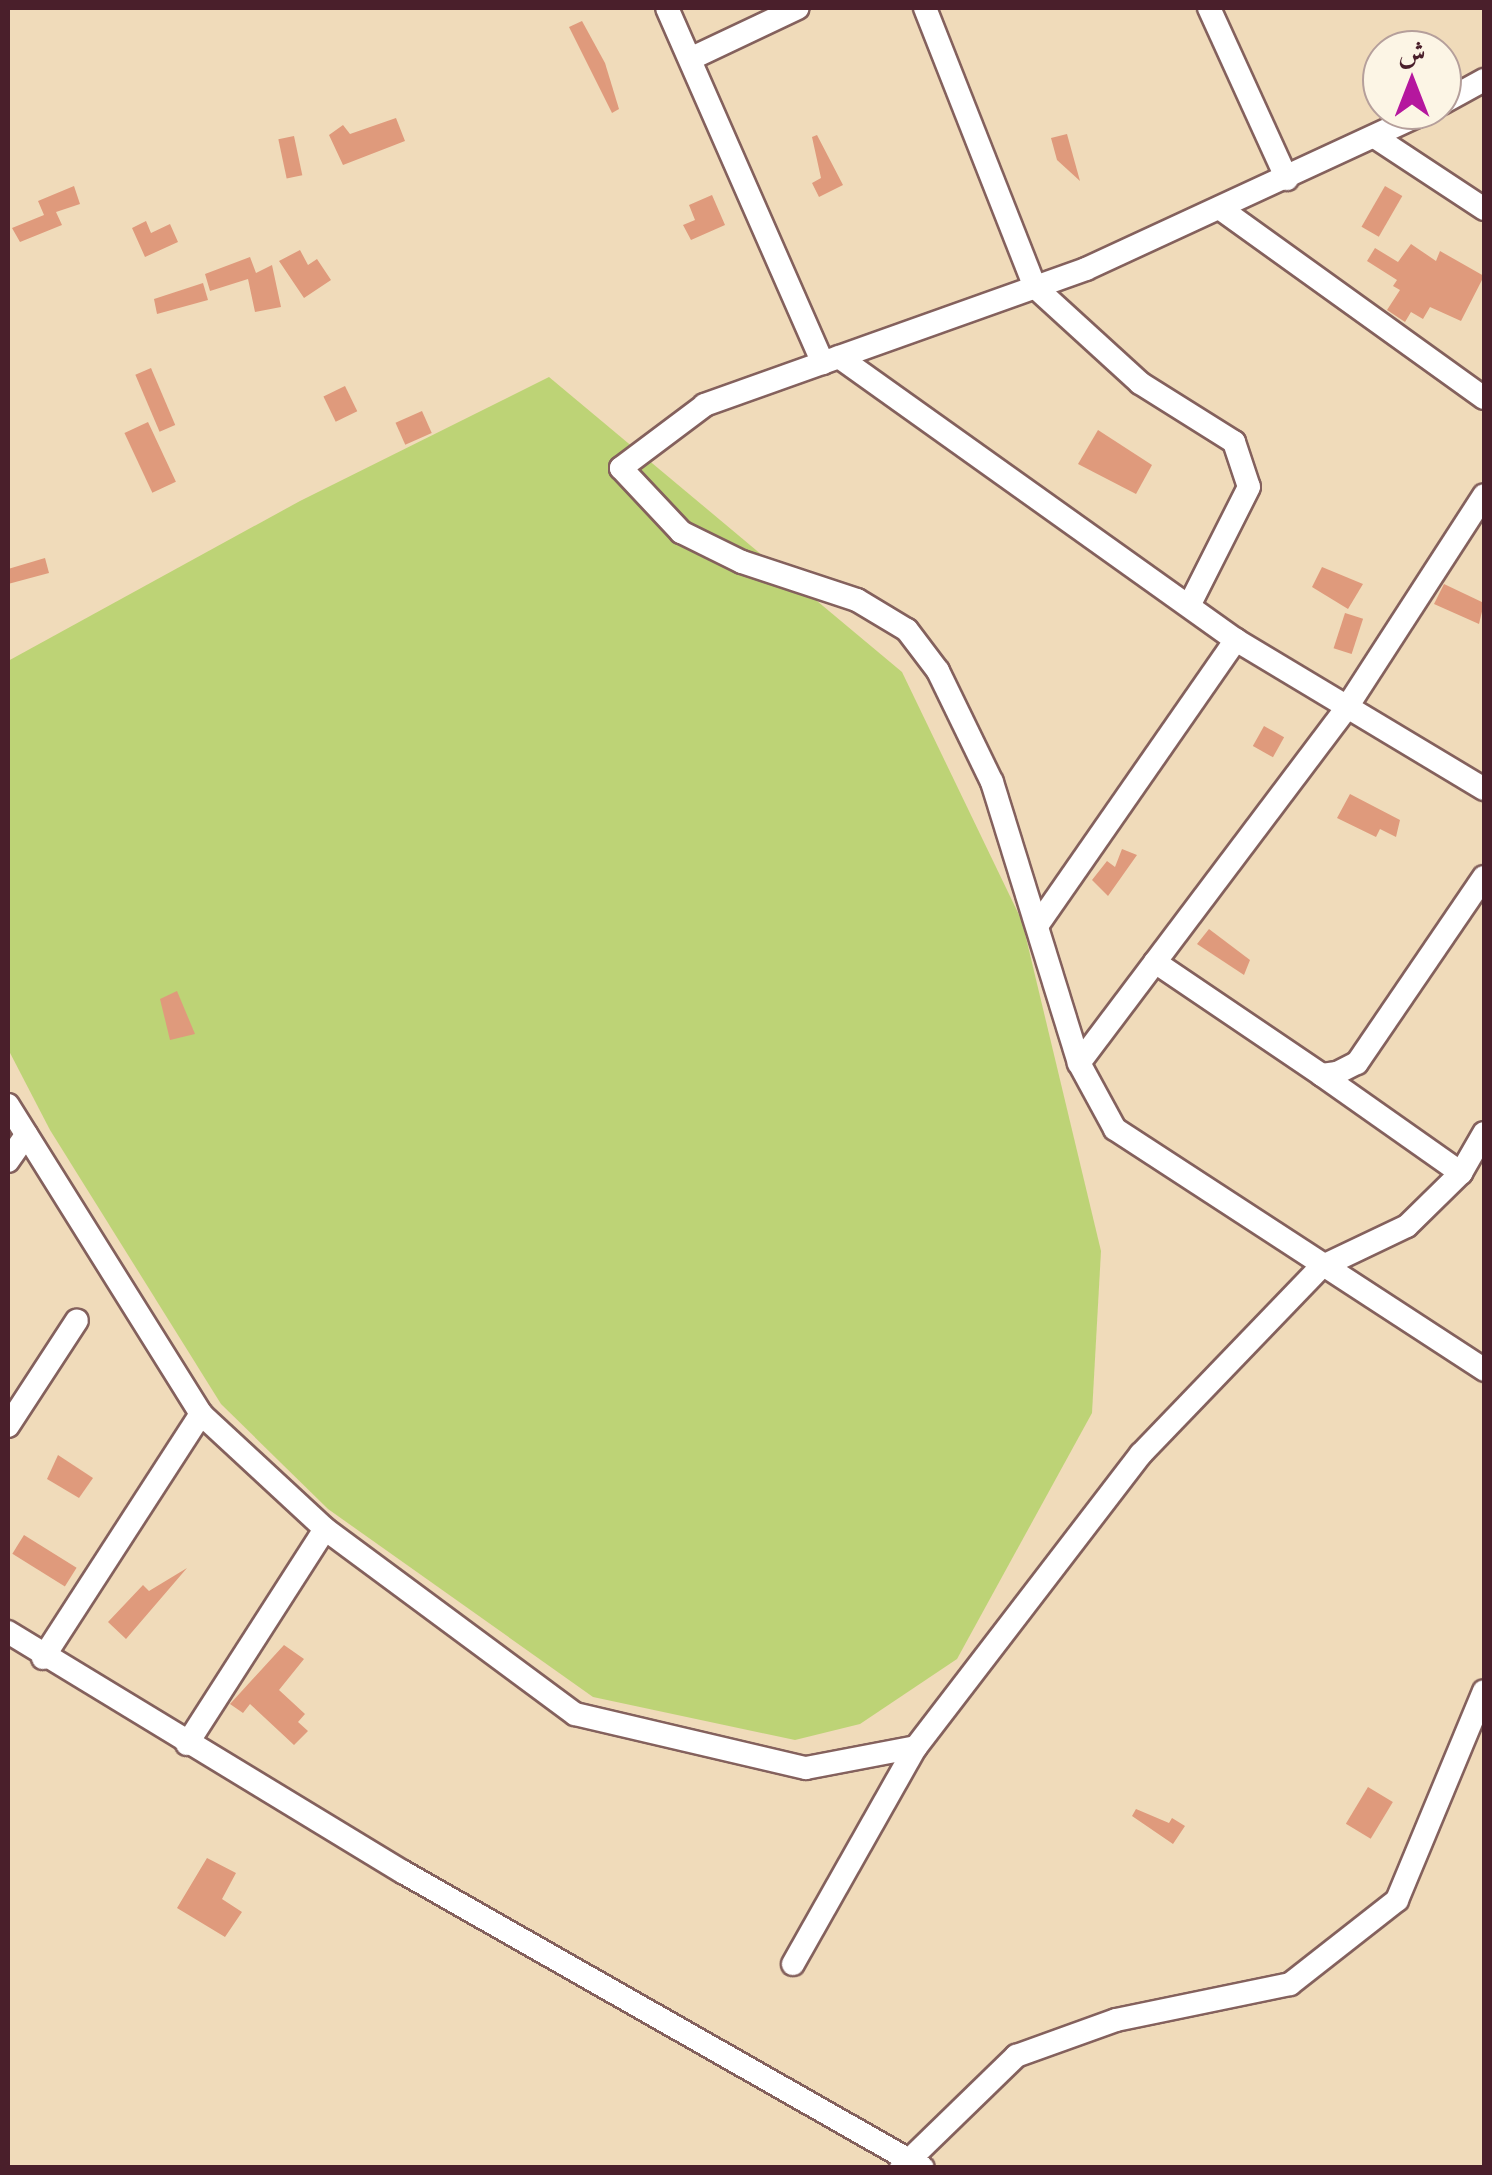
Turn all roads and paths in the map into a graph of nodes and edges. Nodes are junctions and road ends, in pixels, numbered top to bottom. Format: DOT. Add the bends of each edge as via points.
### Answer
graph roads {
  1 [pos="668,8"];
  2 [pos="798,8"];
  3 [pos="925,8"];
  4 [pos="1209,8"];
  5 [pos="690,58"];
  6 [pos="1484,80"];
  7 [pos="1462,92"];
  8 [pos="1394,130"];
  9 [pos="1378,139"];
  10 [pos="1287,179"];
  11 [pos="1474,190"];
  12 [pos="1221,208"];
  13 [pos="1484,210"];
  14 [pos="1035,287"];
  15 [pos="831,360"];
  16 [pos="1484,398"];
  17 [pos="1484,495"];
  18 [pos="1190,604"];
  19 [pos="1236,640"];
  20 [pos="1347,706"];
  21 [pos="1484,789"];
  22 [pos="1484,878"];
  23 [pos="1039,923"];
  24 [pos="1155,962"];
  25 [pos="1079,1063"];
  26 [pos="1322,1076"];
  27 [pos="8,1105"];
  28 [pos="1484,1134"];
  29 [pos="26,1136"];
  30 [pos="8,1161"];
  31 [pos="1461,1173"];
  32 [pos="1321,1267"];
  33 [pos="77,1320"];
  34 [pos="1484,1370"];
  35 [pos="201,1414"];
  36 [pos="8,1426"];
  37 [pos="325,1529"];
  38 [pos="8,1632"];
  39 [pos="42,1658"];
  40 [pos="1484,1691"];
  41 [pos="187,1744"];
  42 [pos="916,1747"];
  43 [pos="793,1964"];
  44 [pos="911,2165"];
  1 -- 5 [label="street"];
  2 -- 5 [label="street"];
  3 -- 14 [label="street"];
  4 -- 10 [label="street"];
  5 -- 15 [label="street"];
  6 -- 7 [label="street"];
  8 -- 9 [label="street"];
  9 -- 10 [label="street"];
  9 -- 11 [label="street"];
  10 -- 12 [label="street"];
  11 -- 13 [label="street"];
  12 -- 14 [label="street"];
  12 -- 16 [label="street"];
  14 -- 15 [label="street"];
  14 -- 18 [label="street" via="1140,382 1234,442 1249,486"];
  15 -- 18 [label="street"];
  15 -- 23 [label="street" via="705,405 620,468 681,532 742,562 858,600 907,630 938,671 992,782"];
  17 -- 20 [label="street"];
  18 -- 19 [label="street"];
  19 -- 20 [label="street"];
  19 -- 23 [label="street"];
  20 -- 21 [label="street"];
  20 -- 24 [label="street"];
  22 -- 26 [label="street" via="1356,1063"];
  23 -- 25 [label="street"];
  24 -- 25 [label="street"];
  24 -- 26 [label="street"];
  25 -- 32 [label="street" via="1114,1128"];
  26 -- 31 [label="street"];
  27 -- 29 [label="street"];
  28 -- 31 [label="street"];
  29 -- 30 [label="street"];
  29 -- 35 [label="street"];
  31 -- 32 [label="street" via="1407,1226"];
  32 -- 34 [label="street"];
  32 -- 42 [label="street" via="1141,1454"];
  33 -- 36 [label="street"];
  35 -- 37 [label="street"];
  35 -- 39 [label="street"];
  37 -- 41 [label="street"];
  37 -- 42 [label="street" via="575,1714 806,1768"];
  38 -- 39 [label="street"];
  39 -- 41 [label="street"];
  40 -- 44 [label="street" via="1398,1900 1290,1984 1116,2020 1016,2056"];
  41 -- 44 [label="street"];
  42 -- 43 [label="street"];
}
